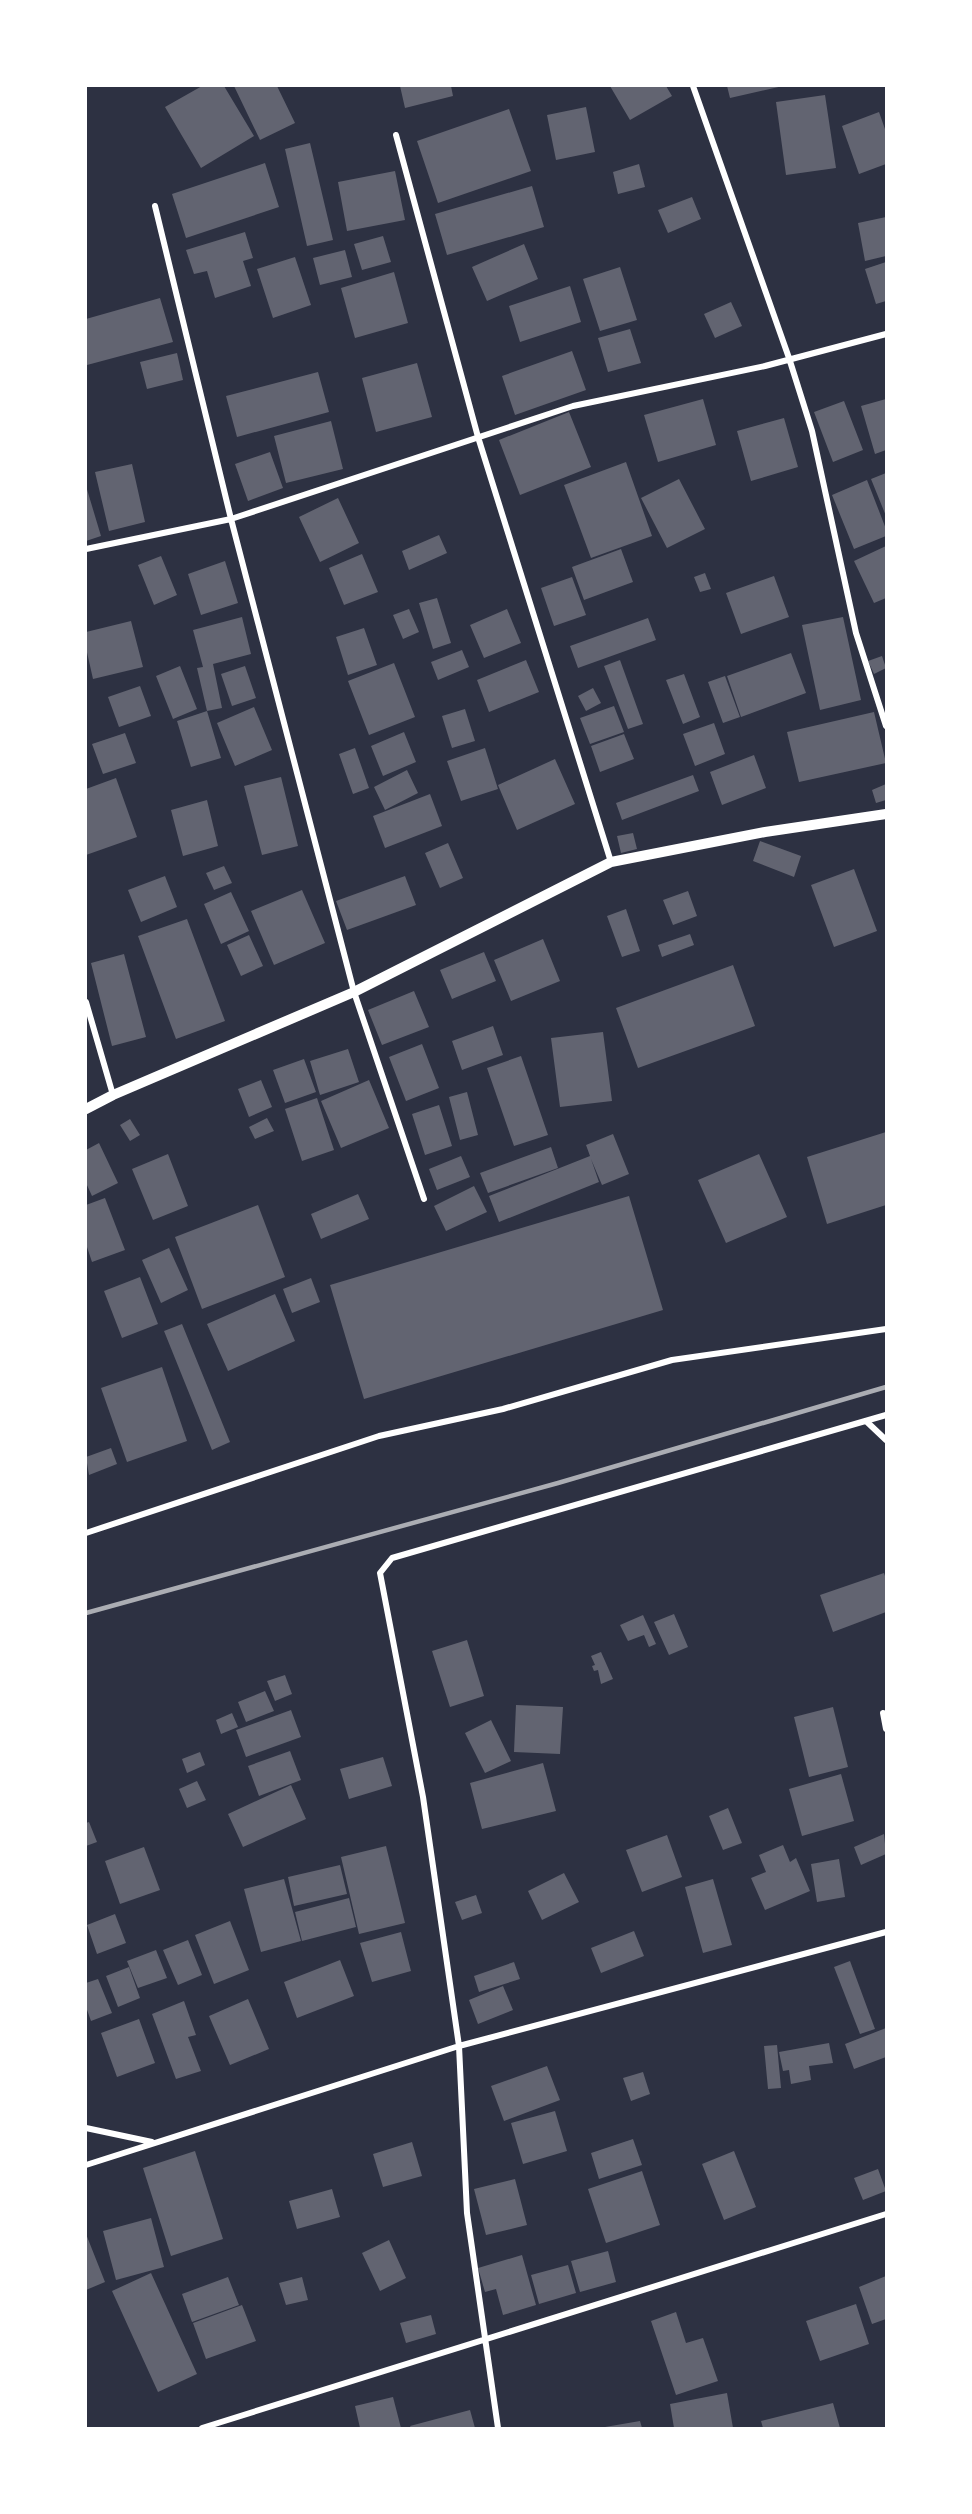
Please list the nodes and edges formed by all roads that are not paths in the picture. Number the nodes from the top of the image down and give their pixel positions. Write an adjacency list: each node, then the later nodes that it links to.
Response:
1 (693, 86): 5 (street)
2 (396, 135): 6 (street)
3 (155, 206): 7 (street)
4 (886, 334): 5 (street)
5 (789, 358): 6 (street); 9 (street)
6 (478, 437): 7 (street); 11 (street)
7 (231, 519): 8 (street); 12 (street)
8 (86, 549)
9 (886, 726)
10 (886, 814): 11 (street)
11 (611, 862): 12 (street)
12 (354, 992): 14 (street); 16 (street)
13 (86, 1002): 14 (street)
14 (113, 1095): 15 (street)
15 (86, 1109)
16 (424, 1200)
17 (886, 1329): 21 (street)
18 (886, 1415): 19 (street)
19 (866, 1421): 20 (street); 25 (street)
20 (886, 1440)
21 (86, 1533)
22 (883, 1713): 23 (street)
23 (886, 1729)
24 (886, 1932): 25 (street)
25 (459, 2046): 27 (street); 30 (street)
26 (86, 2128): 27 (street)
27 (153, 2142): 28 (street)
28 (86, 2165)
29 (886, 2214): 30 (street)
30 (483, 2339): 31 (street); 32 (street)
31 (202, 2428)
32 (498, 2428)

